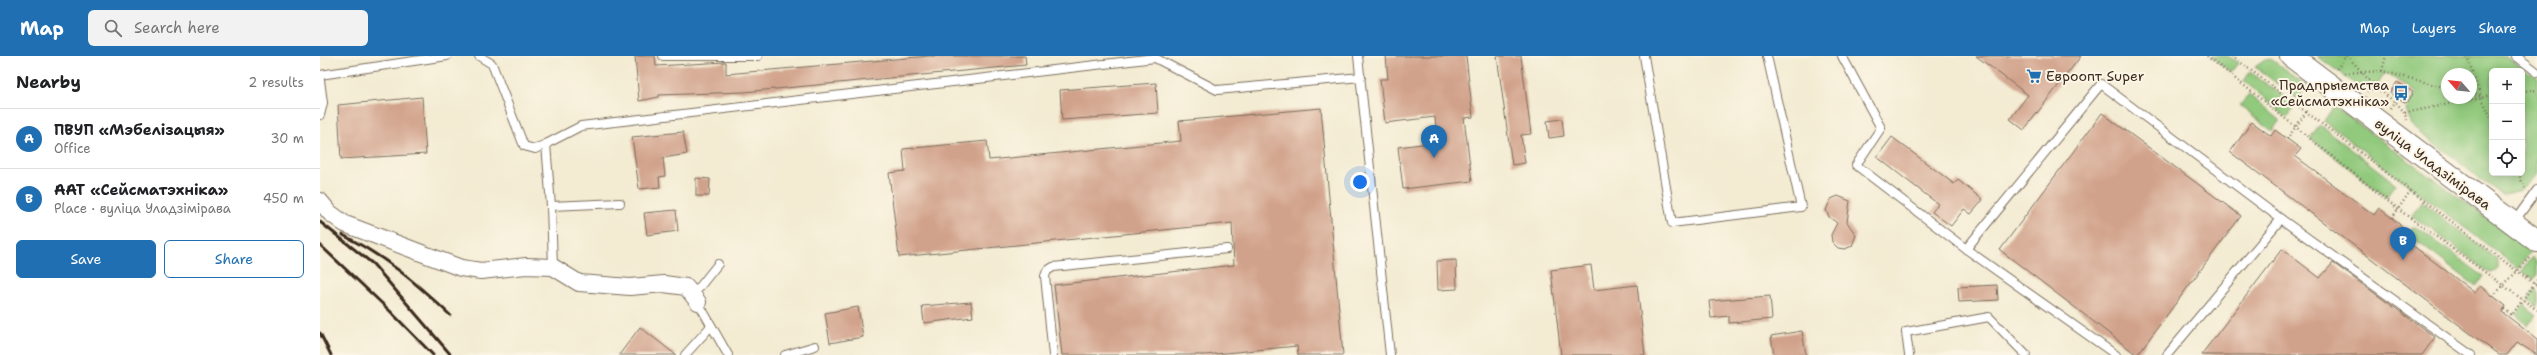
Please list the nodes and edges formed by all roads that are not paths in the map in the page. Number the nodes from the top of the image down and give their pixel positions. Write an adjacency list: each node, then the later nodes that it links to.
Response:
1 (447, 56): 12 (lane)
2 (479, 56): 16 (lane)
3 (663, 56): 4 (lane)
4 (758, 56)
5 (1358, 56): 13 (lane)
6 (1644, 56): 7 (lane)
7 (1767, 56)
8 (1842, 56): 25 (lane)
9 (2291, 56): 22 (main road, вуліца Уладзімірава)
10 (2516, 56): 11 (lane)
11 (2537, 72)
12 (320, 75)
13 (1361, 77): 16 (lane); 35 (lane)
14 (320, 80): 15 (lane)
15 (320, 115)
16 (546, 144): 20 (lane)
17 (2537, 190): 22 (lane)
18 (320, 201): 27 (street)
19 (620, 203): 20 (lane)
20 (551, 206): 27 (lane)
21 (2281, 219): 25 (lane); 39 (lane); 40 (lane)
22 (2512, 224): 23 (main road, вуліца Уладзімірава)
23 (2535, 248)
24 (1227, 249): 34 (lane)
25 (1966, 249): 38 (lane)
26 (718, 264): 28 (lane)
27 (553, 267): 28 (street)
28 (694, 297): 29 (lane)
29 (712, 326): 31 (lane); 32 (lane)
30 (815, 346): 33 (lane)
31 (685, 355)
32 (728, 355)
33 (785, 355)
34 (1053, 355)
35 (1390, 355)
36 (1909, 355): 37 (lane)
37 (2026, 355)
38 (2116, 355)
39 (2167, 355)
40 (2471, 355)

